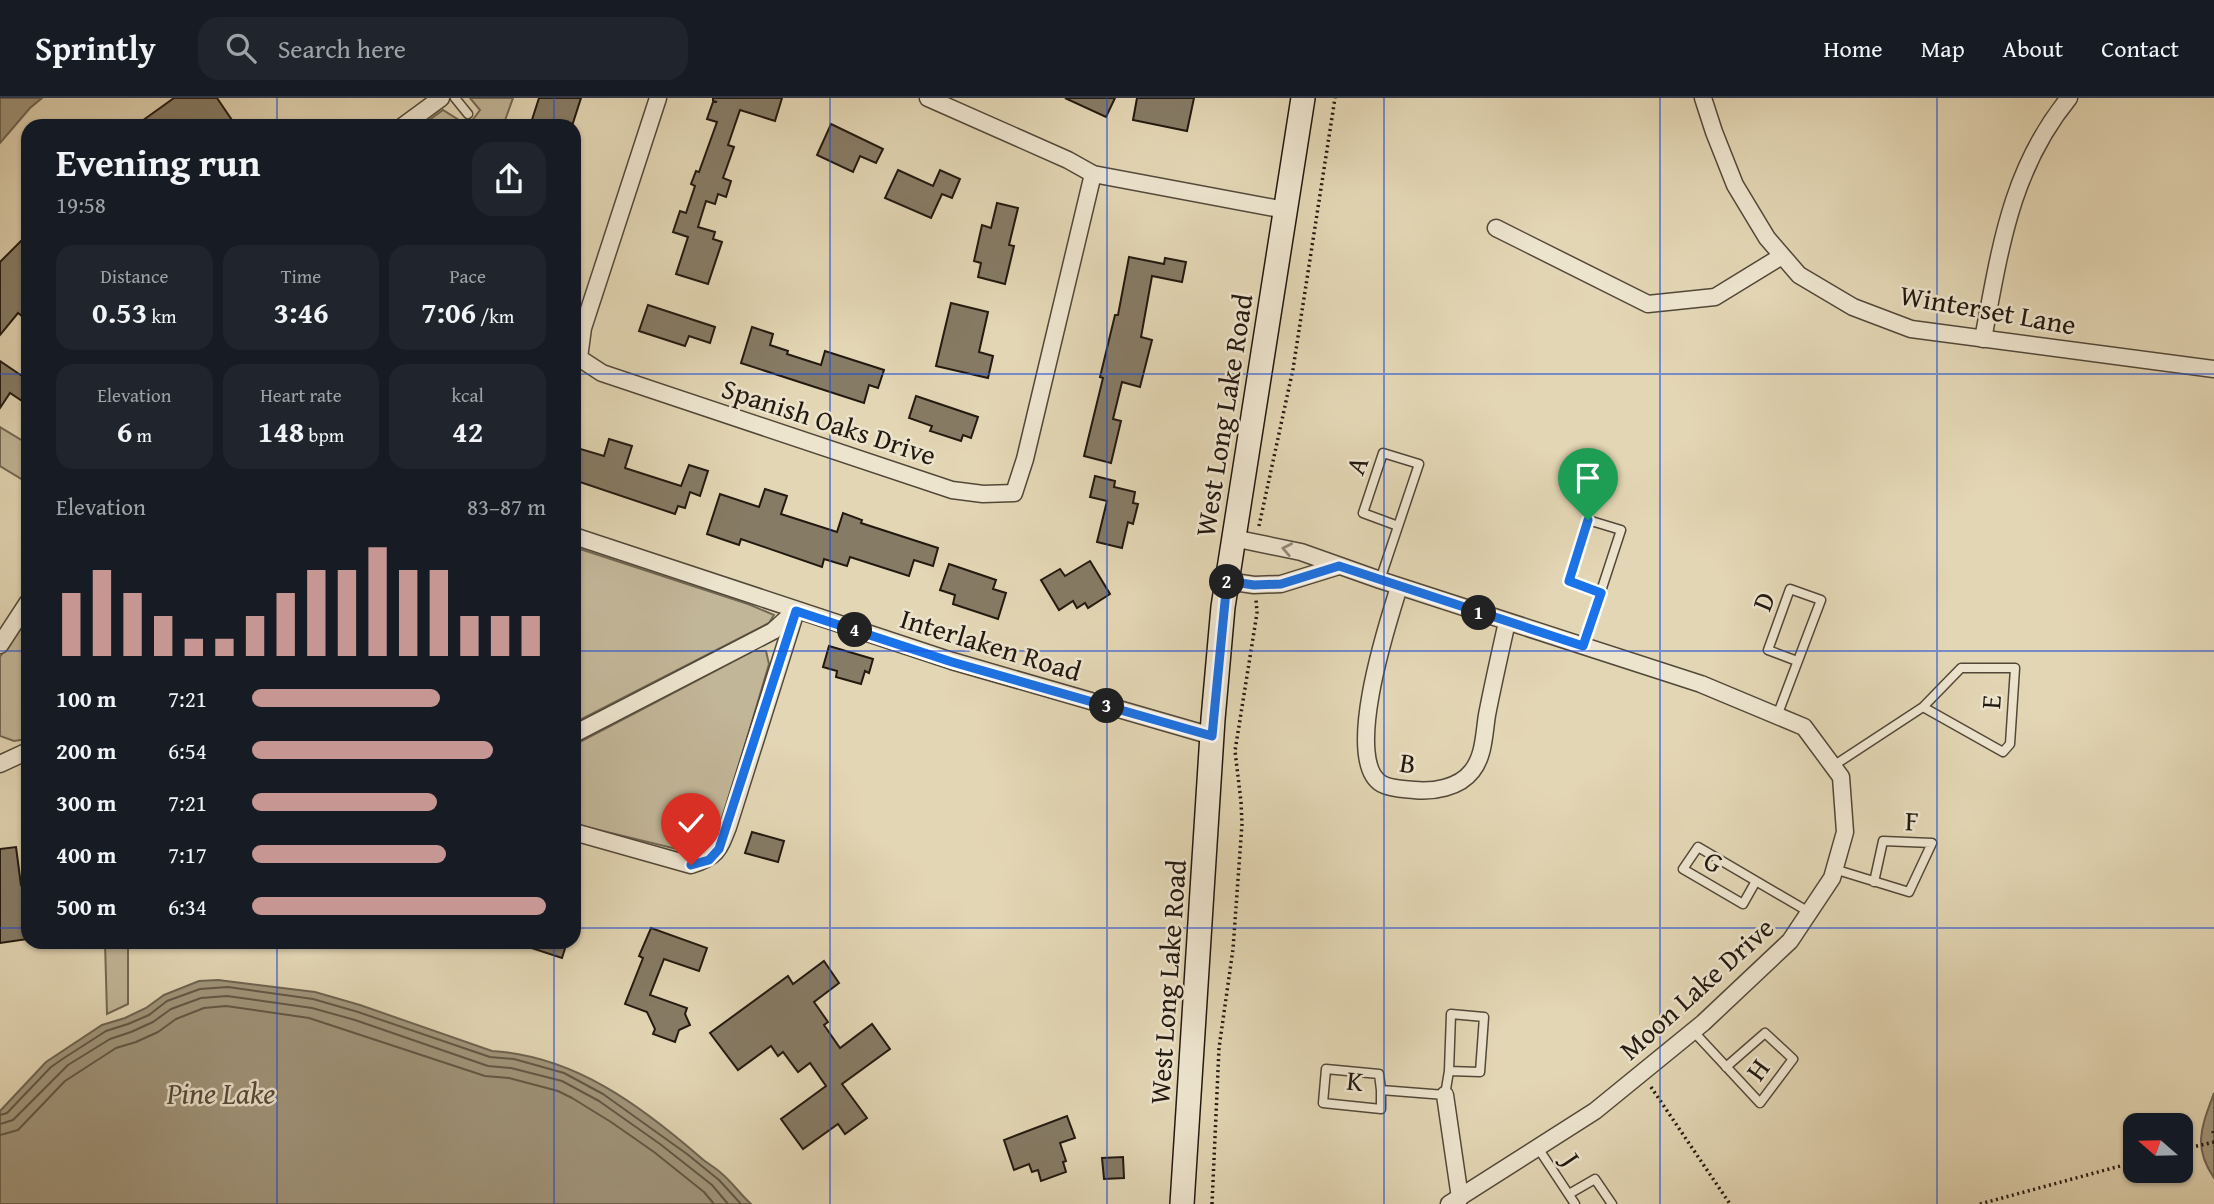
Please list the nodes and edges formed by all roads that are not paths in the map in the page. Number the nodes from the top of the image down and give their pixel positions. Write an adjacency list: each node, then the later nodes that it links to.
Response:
1 (441, 98): 9 (street)
2 (455, 98): 8 (lane)
3 (658, 98): 15 (street, Spanish Oaks Drive)
4 (928, 98): 10 (street)
5 (1303, 98): 11 (main road, West Long Lake Road)
6 (1703, 98): 13 (street, Winterset Lane)
7 (2069, 98): 14 (street)
8 (468, 114)
9 (412, 119)
10 (1093, 174): 11 (street); 16 (street, Spanish Oaks Drive)
11 (1285, 210): 20 (main road, West Long Lake Road)
12 (1496, 228): 13 (street)
13 (1782, 256): 14 (street, Winterset Lane)
14 (1983, 339): 17 (street, Winterset Lane)
15 (581, 343)
16 (581, 359)
17 (2214, 369)
18 (1398, 526): 18 (lane, A); 22 (lane, A)
19 (581, 538): 26 (street, Interlaken Road)
20 (1233, 538): 21 (street, Moon Lake Drive, one-way to 20); 23 (main road, West Long Lake Road)
21 (1339, 566): 22 (street, Moon Lake Drive); 23 (street)
22 (1380, 580): 24 (street, Moon Lake Drive)
23 (1227, 581): 35 (main road, West Long Lake Road)
24 (1399, 587): 28 (street, Moon Lake Drive); 28 (street, B)
25 (1601, 593): 25 (lane); 30 (lane)
26 (796, 611): 34 (street); 35 (street, Interlaken Road); 39 (street)
27 (21, 612): 29 (street)
28 (1507, 622): 30 (street, Moon Lake Drive)
29 (0, 645)
30 (1583, 646): 33 (street, Moon Lake Drive)
31 (1797, 661): 31 (lane, D); 33 (lane, D)
32 (1923, 707): 32 (lane, E); 38 (lane, E)
33 (1777, 716): 38 (street, Moon Lake Drive)
34 (581, 730)
35 (1212, 736): 52 (main road, West Long Lake Road)
36 (21, 753): 37 (street)
37 (2, 760)
38 (1833, 766): 40 (street, Moon Lake Drive)
39 (581, 834)
40 (1834, 869): 42 (lane, F); 43 (street, Moon Lake Drive)
41 (1756, 881): 41 (lane, G); 43 (lane, G)
42 (1874, 882): 42 (lane, F)
43 (1809, 912): 44 (street, Moon Lake Drive)
44 (1693, 1031): 45 (lane, H); 49 (street, Moon Lake Drive)
45 (1726, 1067): 45 (lane, H)
46 (1449, 1071): 46 (lane); 48 (lane)
47 (1381, 1090): 47 (lane, K); 48 (lane, K)
48 (1445, 1095): 51 (street)
49 (1538, 1148): 50 (lane, J); 51 (street, Moon Lake Drive)
50 (1569, 1195): 53 (lane, J); 54 (lane, J)
51 (1455, 1201)
52 (1182, 1204)
53 (1575, 1204)
54 (1612, 1204)

